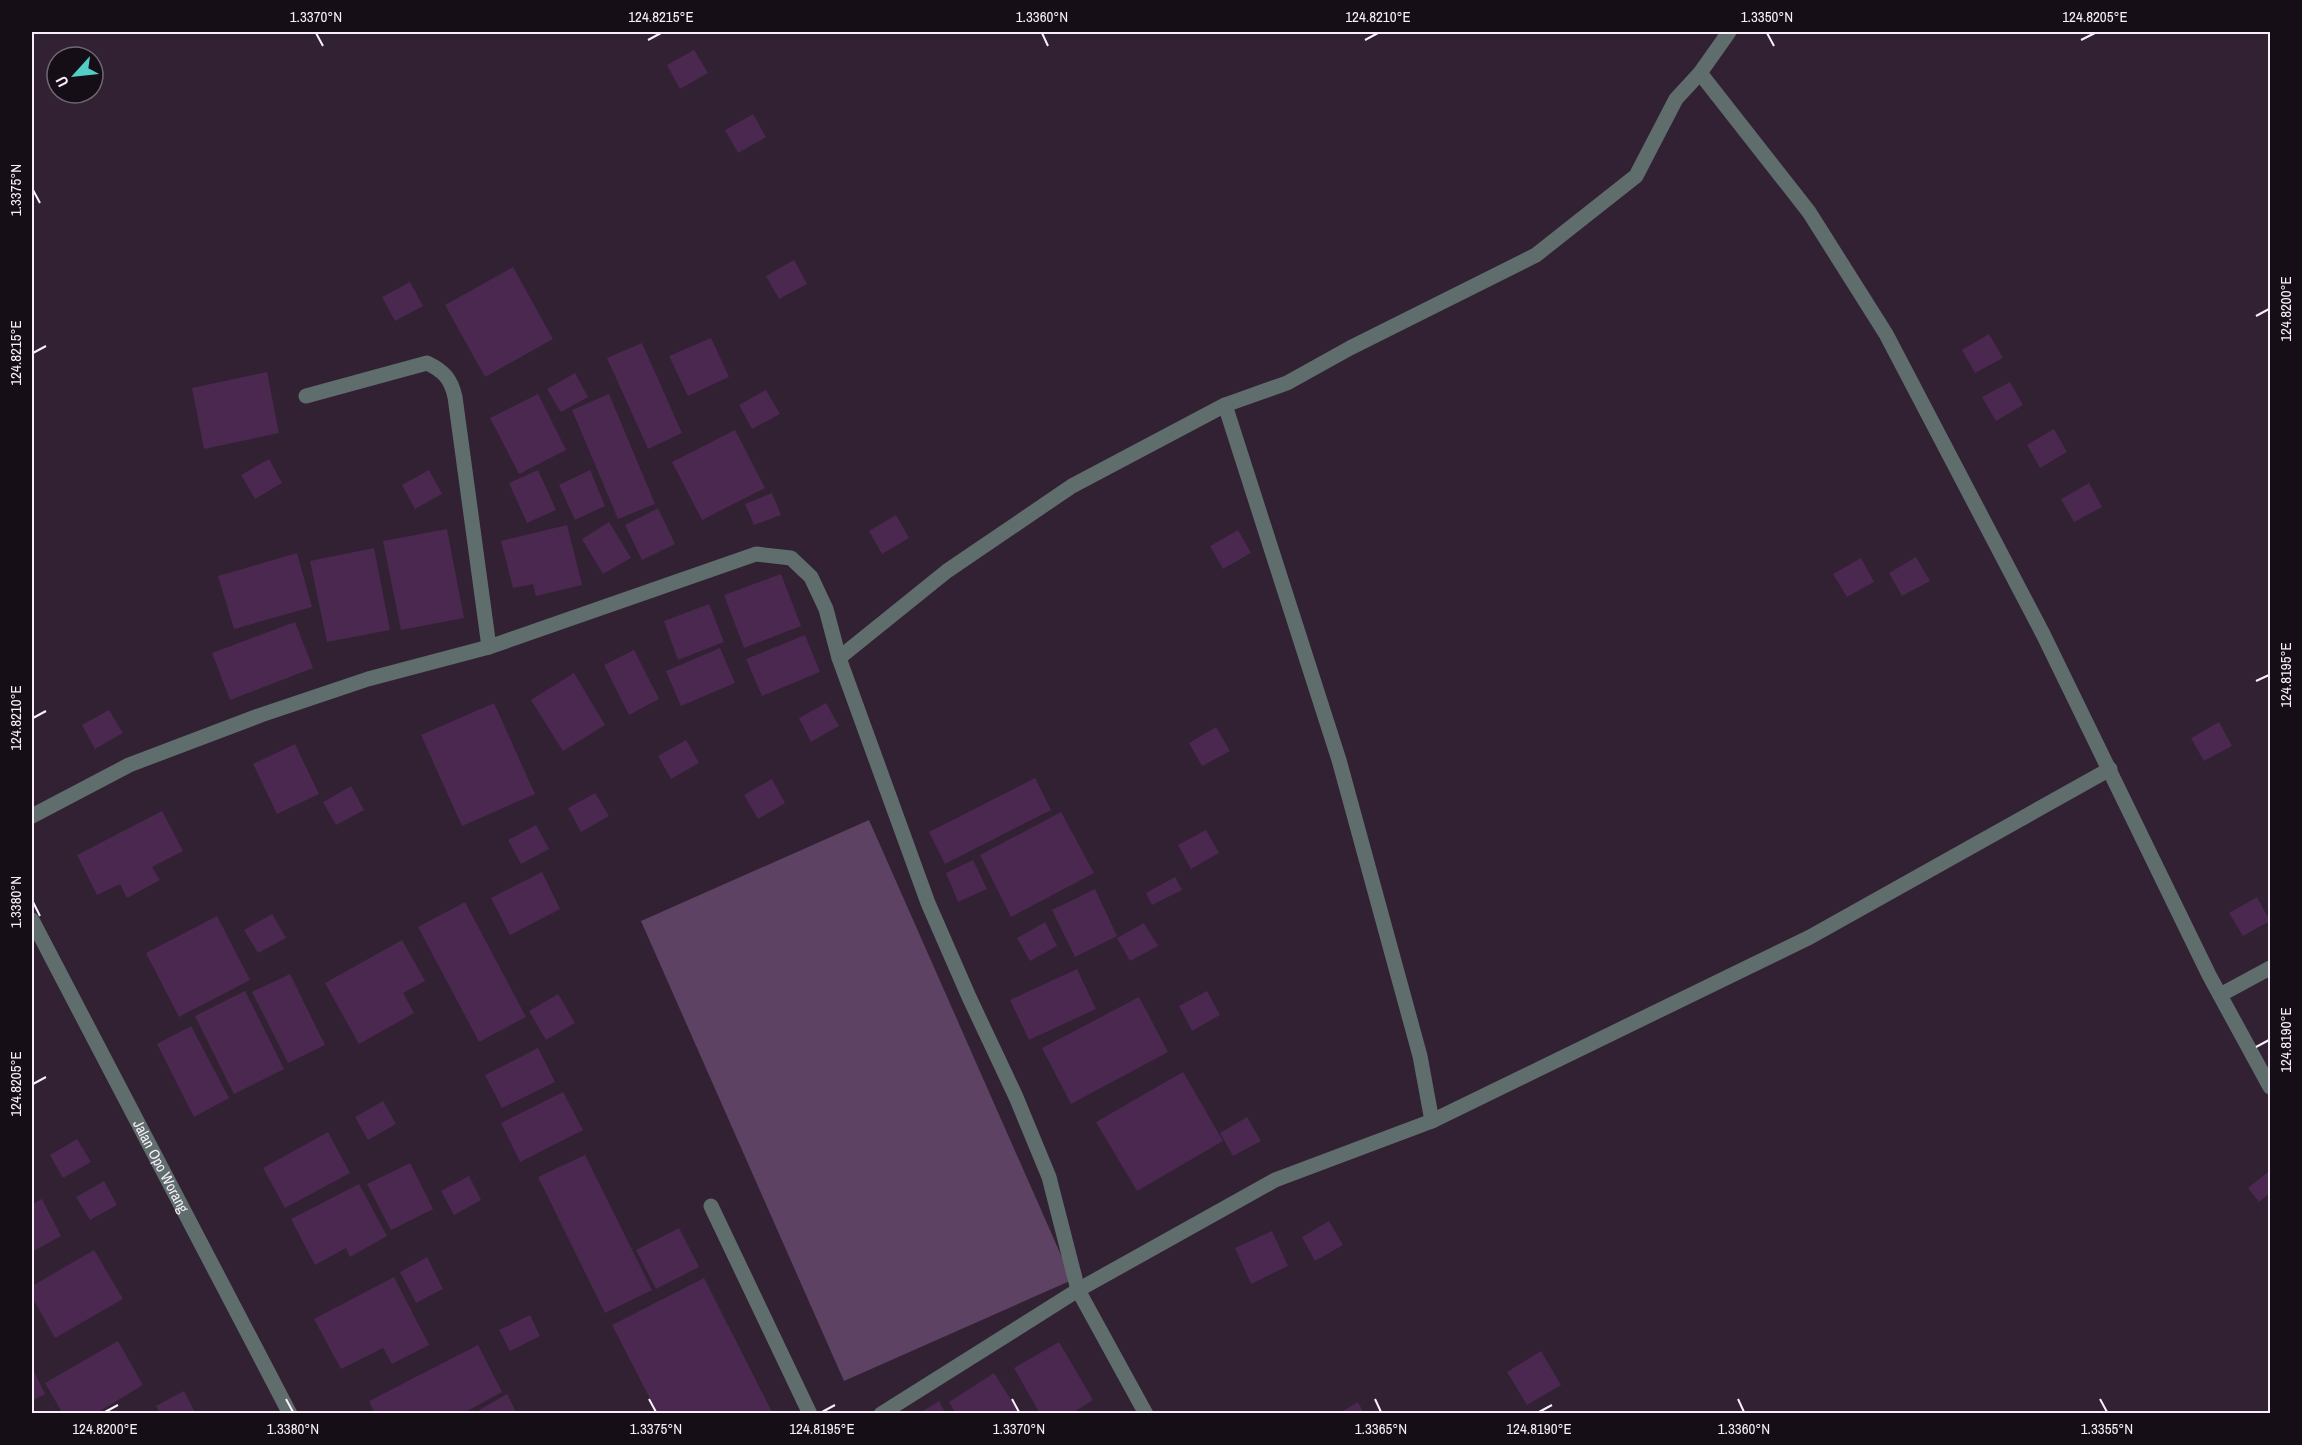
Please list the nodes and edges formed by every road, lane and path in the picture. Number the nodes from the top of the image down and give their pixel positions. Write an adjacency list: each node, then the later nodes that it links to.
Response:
1 (1729, 32): 2 (street)
2 (1700, 73): 4 (street); 7 (street)
3 (306, 396): 5 (street)
4 (1226, 405): 6 (street); 13 (street)
5 (489, 647): 6 (street); 8 (street)
6 (839, 658): 15 (street)
7 (2110, 769): 11 (street); 13 (street)
8 (32, 816)
9 (32, 920): 16 (street, Jalan Opo Worang)
10 (2271, 968): 11 (street)
11 (2220, 995): 12 (street)
12 (2271, 1087)
13 (1432, 1121): 15 (street)
14 (711, 1206): 17 (street)
15 (1078, 1290): 18 (street); 19 (street)
16 (290, 1413)
17 (810, 1413)
18 (881, 1413)
19 (1146, 1413)

